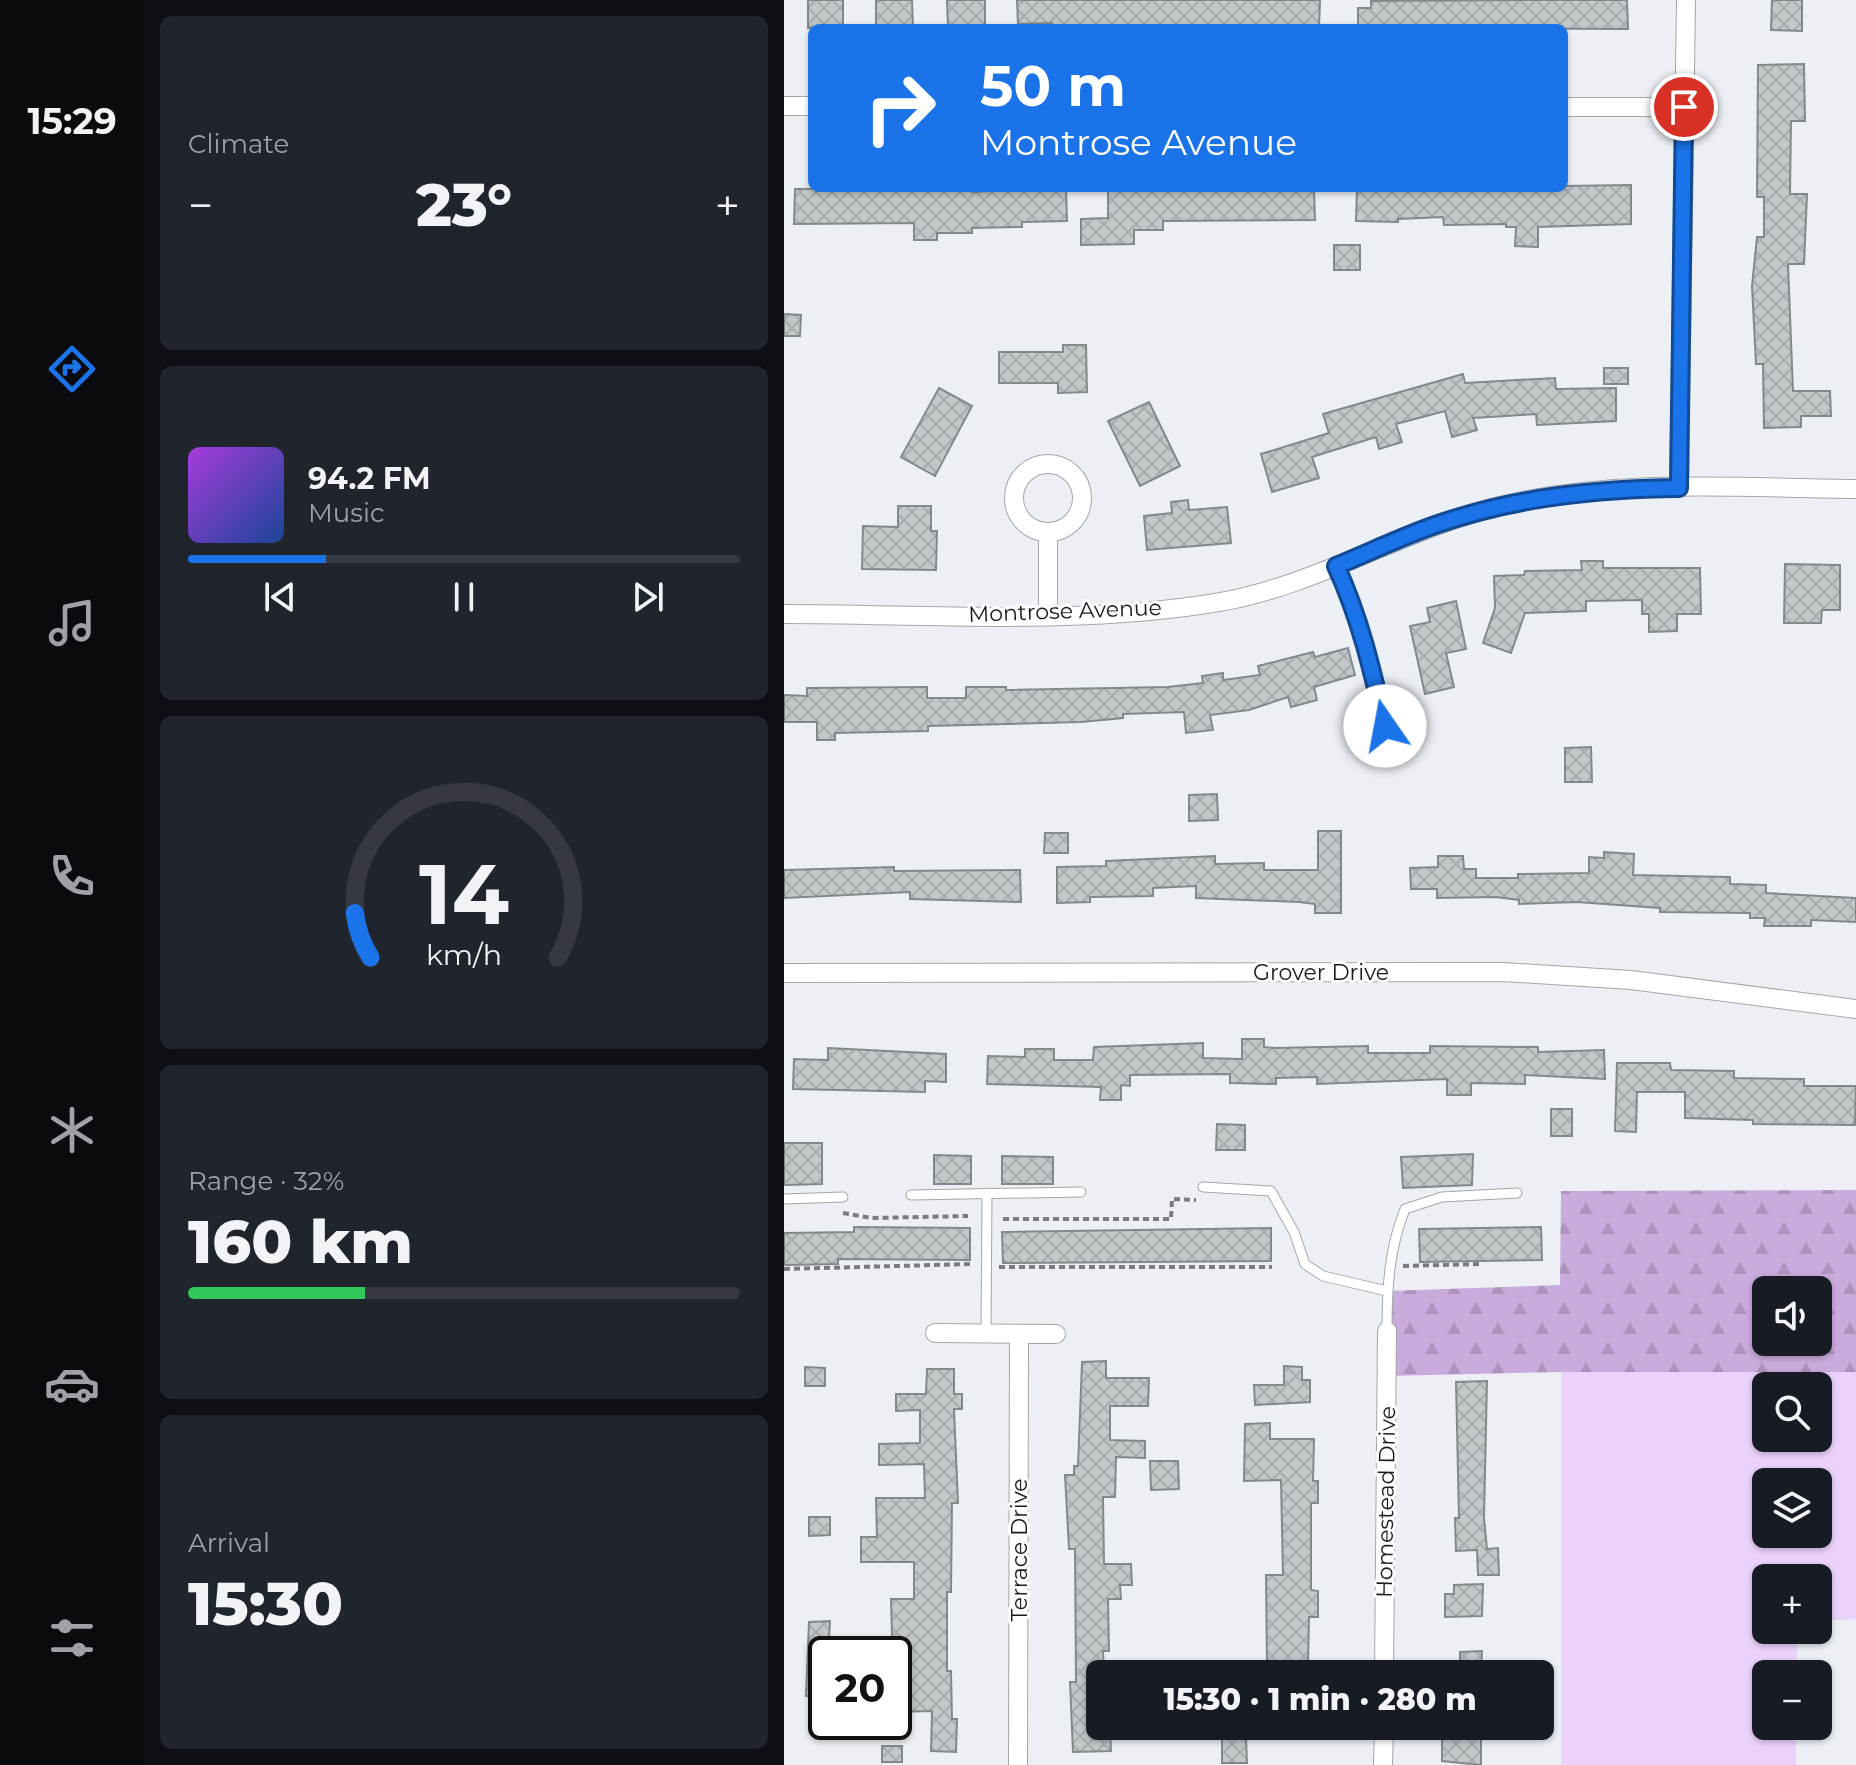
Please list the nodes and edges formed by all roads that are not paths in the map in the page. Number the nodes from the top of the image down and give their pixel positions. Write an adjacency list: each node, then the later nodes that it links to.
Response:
1 (1686, 0): 5 (street)
2 (784, 106): 3 (street)
3 (808, 106)
4 (1568, 107): 5 (street)
5 (1684, 107): 6 (street)
6 (1679, 488): 7 (street, Montrose Avenue); 9 (street, Montrose Avenue)
7 (1856, 489)
8 (1048, 534): 11 (street)
9 (1336, 566): 11 (street, Montrose Avenue); 12 (lane)
10 (784, 614): 11 (street, Montrose Avenue)
11 (1048, 614)
12 (1385, 726)
13 (784, 973): 14 (street, Grover Drive)
14 (1856, 1009)
15 (1206, 1187): 22 (lane)
16 (1081, 1192): 17 (lane)
17 (987, 1193): 19 (lane); 25 (lane)
18 (1517, 1193): 22 (lane)
19 (911, 1195)
20 (843, 1197): 21 (lane)
21 (784, 1199)
22 (1387, 1291): 23 (lane)
23 (1387, 1331): 28 (street, Homestead Drive)
24 (935, 1333): 25 (street)
25 (986, 1334): 26 (street)
26 (1019, 1334): 27 (street); 30 (street, Terrace Drive)
27 (1056, 1334)
28 (1384, 1660)
29 (1384, 1740): 31 (street)
30 (1018, 1765)
31 (1383, 1765)

